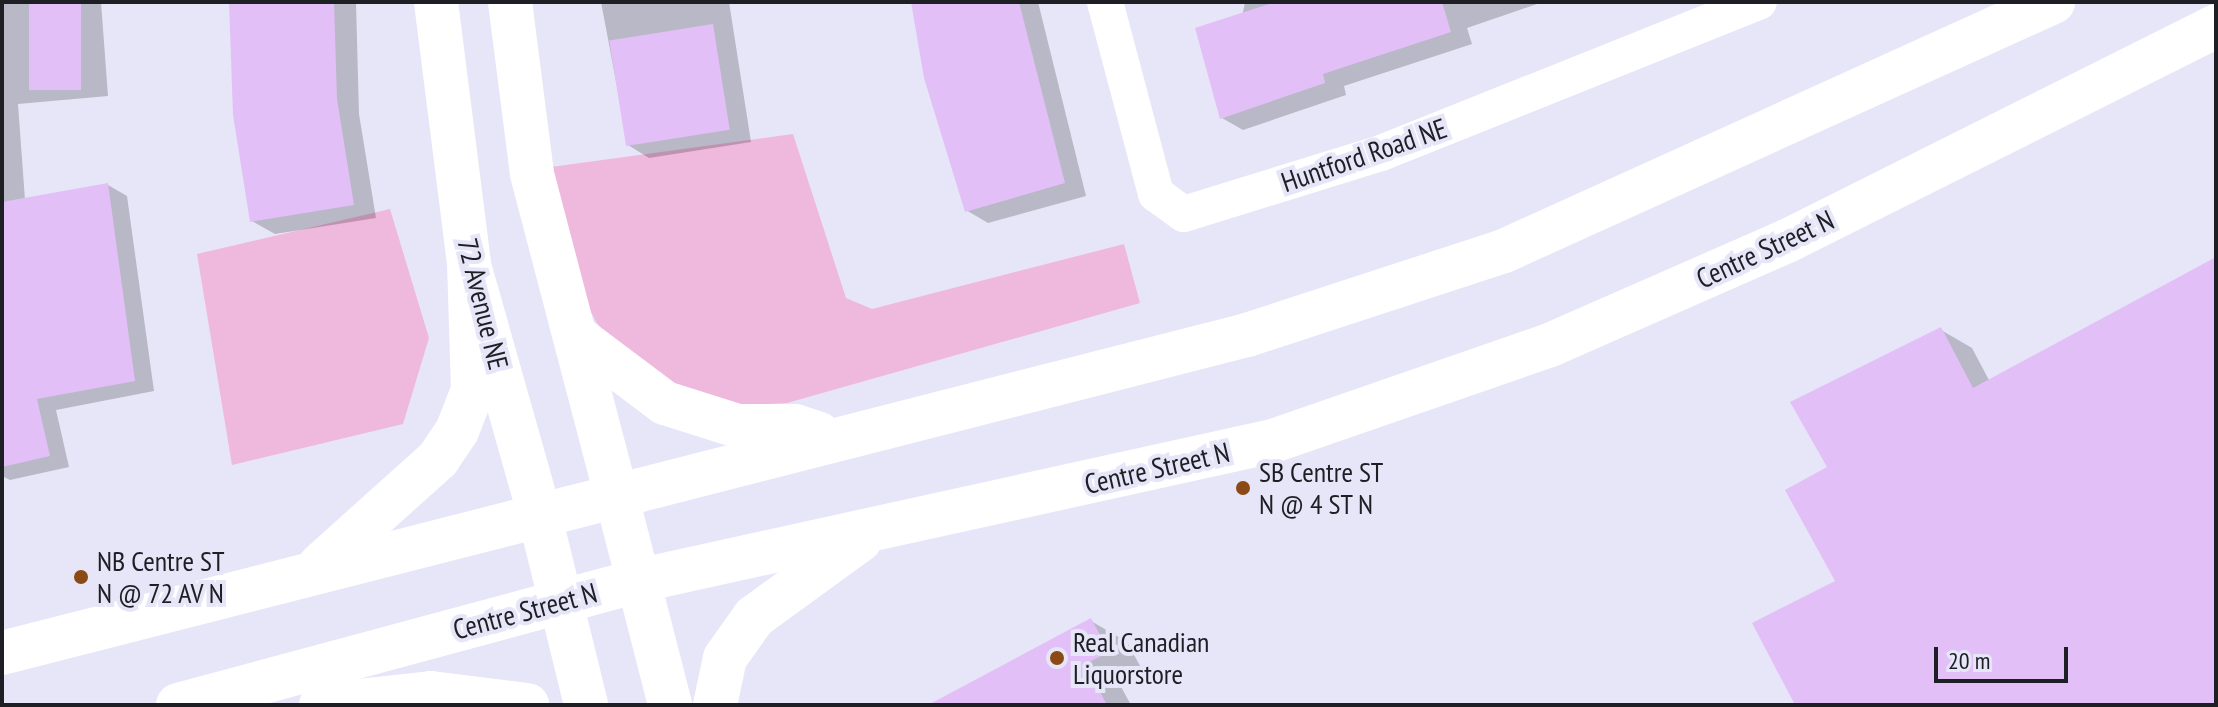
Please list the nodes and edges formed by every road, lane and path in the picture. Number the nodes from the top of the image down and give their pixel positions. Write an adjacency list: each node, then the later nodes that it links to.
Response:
1 (436, 2): 7 (main road, 72 Avenue NE)
2 (510, 2): 8 (main road)
3 (1105, 2): 4 (street, Huntford Road NE)
4 (1759, 2)
5 (2053, 2): 9 (main road)
6 (2216, 26): 12 (main road, Centre Street N)
7 (469, 265): 11 (main road, 72 Avenue NE); 13 (main road)
8 (577, 337): 9 (main road); 10 (main road)
9 (832, 439): 10 (main road)
10 (616, 494): 11 (main road); 14 (main road)
11 (539, 513): 13 (main road); 15 (main road, 72 Avenue NE)
12 (868, 534): 14 (main road, Centre Street N); 22 (main road)
13 (316, 569): 16 (main road)
14 (637, 581): 15 (main road, Centre Street N); 21 (main road)
15 (562, 600): 17 (main road, Centre Street N); 20 (main road, 72 Avenue NE)
16 (2, 653)
17 (178, 705)
18 (321, 705): 19 (main road)
19 (527, 705)
20 (586, 705)
21 (670, 705)
22 (715, 705)

